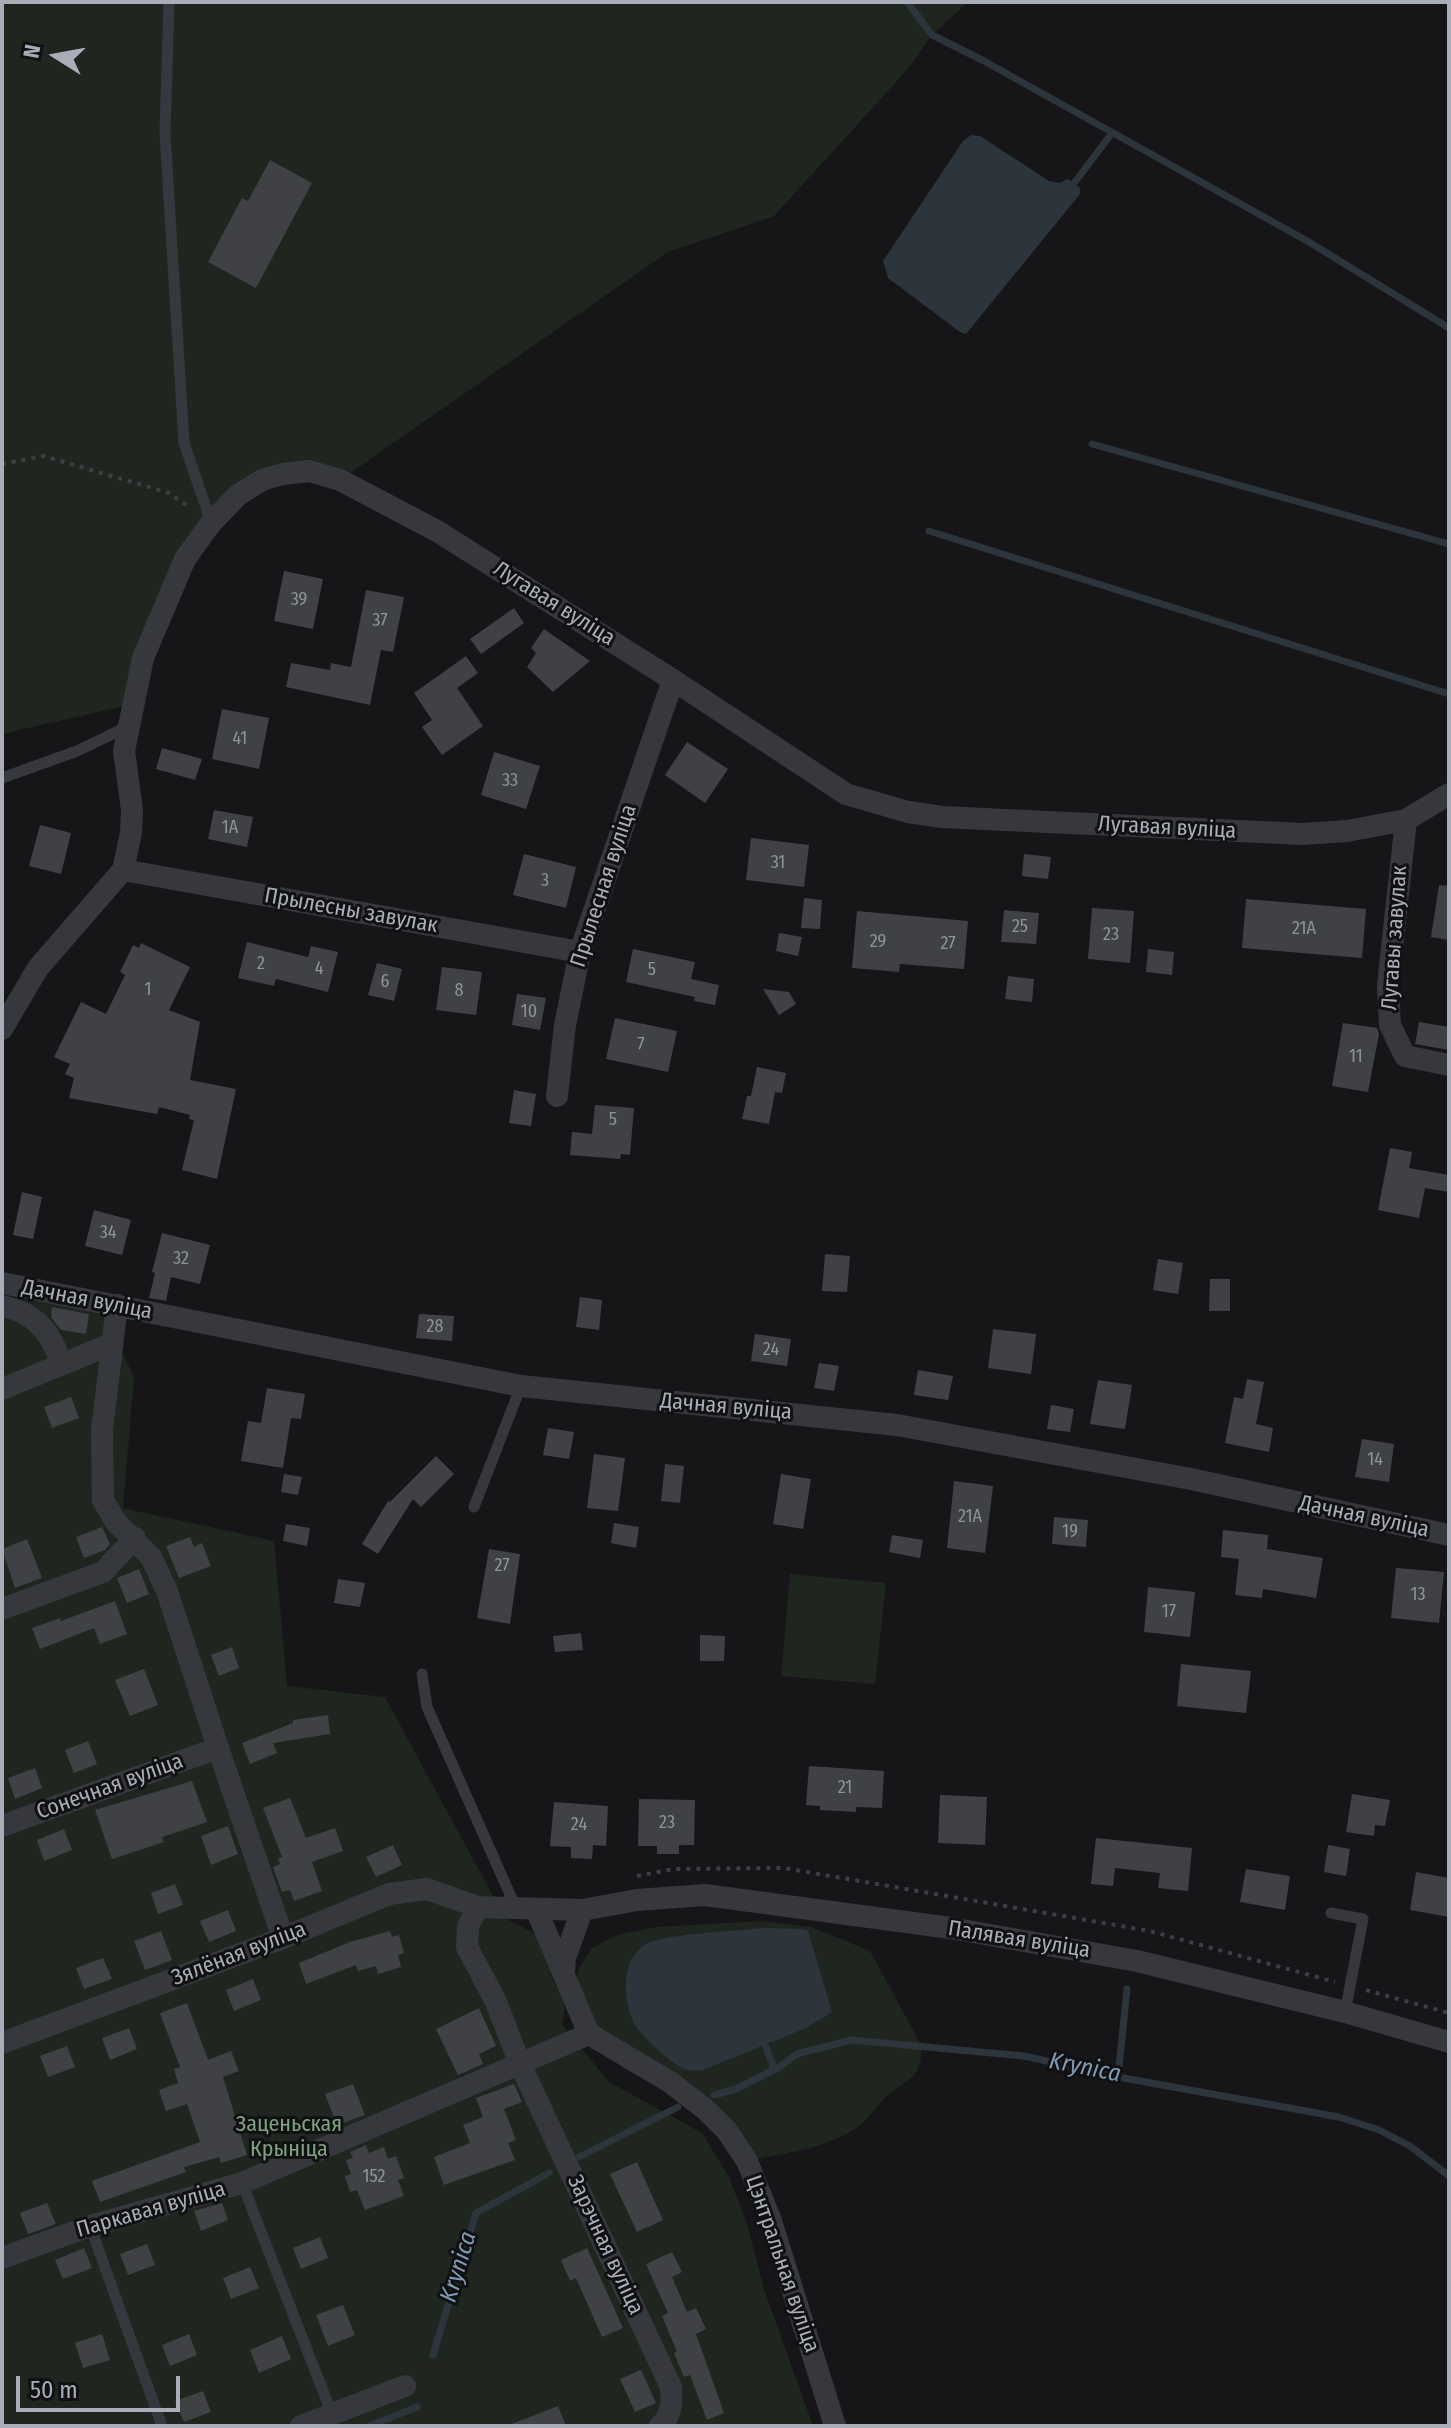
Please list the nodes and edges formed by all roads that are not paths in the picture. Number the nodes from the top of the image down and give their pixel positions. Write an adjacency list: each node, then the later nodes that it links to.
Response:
1 (169, 2): 2 (lane)
2 (211, 523): 3 (street, Лугавая вуліца); 4 (street, Лугавая вуліца)
3 (673, 680): 7 (street, Лугавая вуліца); 9 (street, Прылесная вуліца)
4 (129, 726): 5 (lane); 8 (street, Лугавая вуліца)
5 (2, 778)
6 (1449, 794): 7 (street, Лугавая вуліца)
7 (1406, 820): 11 (street, Лугавы завулак)
8 (123, 870): 9 (street, Прылесны завулак); 10 (street, Лугавая вуліца)
9 (580, 952): 12 (street, Прылесная вуліца)
10 (2, 1029)
11 (1449, 1065)
12 (557, 1096)
13 (2, 1283): 14 (street, Дачная вуліца)
14 (117, 1305): 16 (street); 18 (street, Дачная вуліца)
15 (2, 1306): 17 (street)
16 (111, 1344): 17 (street); 22 (street)
17 (61, 1365): 19 (street)
18 (521, 1386): 20 (lane); 21 (street, Дачная вуліца)
19 (2, 1389)
20 (474, 1507)
21 (1449, 1535)
22 (135, 1538): 23 (street); 25 (street)
23 (2, 1609)
24 (422, 1674): 28 (lane)
25 (218, 1748): 26 (street, Сонечная вуліца); 31 (street)
26 (2, 1826)
27 (478, 1907): 28 (street, Зялёная вуліца); 31 (street, Зялёная вуліца); 37 (street)
28 (526, 1908): 29 (street, Палявая вуліца); 32 (street)
29 (582, 1910): 32 (street); 33 (street, Палявая вуліца)
30 (1331, 1913): 33 (lane)
31 (283, 1938): 36 (street, Зялёная вуліца)
32 (564, 1976): 34 (street)
33 (1345, 2012): 35 (street, Палявая вуліца)
34 (589, 2034): 37 (street); 46 (street, Цэнтральная вуліца)
35 (1449, 2042)
36 (2, 2043)
37 (520, 2064): 38 (street, Паркавая вуліца); 45 (street, Зарэчная вуліца)
38 (242, 2183): 39 (street, Паркавая вуліца); 42 (lane)
39 (90, 2226): 40 (street, Паркавая вуліца); 43 (lane)
40 (2, 2258)
41 (405, 2386): 42 (street)
42 (332, 2414): 44 (street)
43 (162, 2426)
44 (301, 2426)
45 (660, 2426)
46 (835, 2426)

